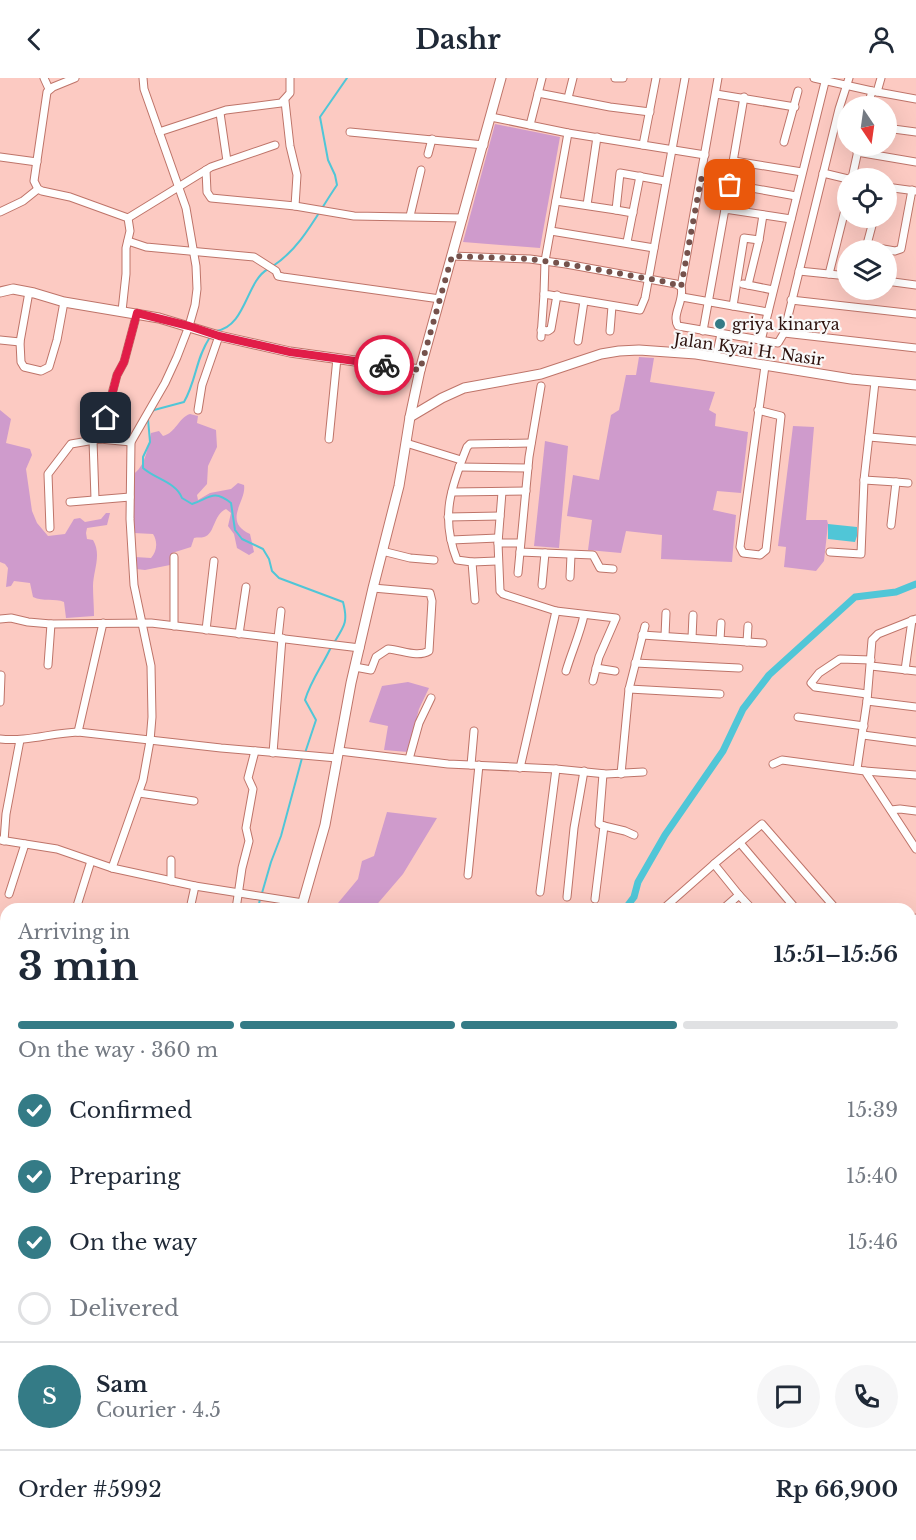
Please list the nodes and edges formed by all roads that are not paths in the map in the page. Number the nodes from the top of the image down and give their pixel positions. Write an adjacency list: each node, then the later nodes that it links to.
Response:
1 (44, 78): 18 (street)
2 (75, 78): 18 (street)
3 (143, 78): 34 (street)
4 (290, 78): 27 (street)
5 (501, 78): 31 (main road)
6 (542, 78): 21 (street)
7 (573, 78): 25 (street)
8 (615, 78): 9 (street)
9 (623, 78)
10 (656, 78): 29 (street)
11 (685, 78): 44 (street)
12 (718, 78): 22 (street)
13 (814, 78): 16 (street)
14 (849, 78): 17 (street)
15 (881, 78): 20 (street)
16 (826, 79): 17 (street); 55 (street)
17 (846, 86): 20 (street); 56 (street)
18 (49, 89): 51 (street)
19 (798, 91): 28 (street)
20 (874, 92): 23 (street); 26 (street)
21 (538, 93): 25 (street); 32 (street)
22 (716, 94): 24 (street); 46 (street)
23 (872, 96)
24 (744, 97): 28 (street); 49 (street)
25 (568, 98): 29 (street)
26 (916, 99)
27 (285, 101): 30 (street); 69 (street)
28 (795, 107): 40 (street)
29 (650, 112): 43 (street)
30 (220, 113): 34 (street); 50 (street)
31 (491, 117): 32 (street); 42 (main road)
32 (530, 125): 37 (street)
33 (897, 129): 36 (street)
34 (159, 132): 62 (street)
35 (350, 132): 39 (street)
36 (916, 132)
37 (568, 133): 38 (street); 67 (street)
38 (597, 137): 43 (street); 68 (street)
39 (432, 139): 42 (street); 45 (street)
40 (784, 142)
41 (274, 144): 50 (street)
42 (484, 145): 77 (main road)
43 (643, 145): 44 (street)
44 (670, 150): 46 (street); 60 (street)
45 (428, 154)
46 (705, 155): 59 (street)
47 (889, 156): 52 (street)
48 (0, 157): 51 (street)
49 (734, 160): 55 (street); 61 (street)
50 (227, 161): 53 (street)
51 (38, 162): 63 (street)
52 (916, 162)
53 (206, 170): 62 (street); 69 (street)
54 (421, 170): 75 (street)
55 (802, 172): 66 (street)
56 (823, 173): 58 (street); 89 (street)
57 (640, 176): 60 (street); 71 (street); 73 (street)
58 (837, 176)
59 (701, 179): 61 (street); 97 (street)
60 (665, 181): 84 (street)
61 (730, 185): 66 (street); 70 (street)
62 (179, 186): 76 (street); 86 (street)
63 (39, 189): 72 (street); 76 (street)
64 (897, 189): 65 (street)
65 (914, 191): 85 (street)
66 (796, 196): 78 (street)
67 (556, 201): 68 (street); 80 (street)
68 (587, 205): 71 (street)
69 (294, 206): 75 (street)
70 (725, 209): 74 (street); 108 (street)
71 (616, 210): 73 (street)
72 (0, 212)
73 (633, 213): 83 (street)
74 (764, 215): 78 (street); 81 (street)
75 (410, 216): 77 (street)
76 (128, 218): 82 (street)
77 (463, 218): 87 (main road)
78 (791, 219): 98 (street)
79 (840, 228): 90 (street)
80 (550, 231): 83 (street); 88 (street)
81 (759, 240): 94 (street); 95 (street)
82 (128, 241): 86 (street); 111 (street)
83 (627, 242): 84 (street)
84 (654, 248): 92 (street)
85 (897, 250)
86 (194, 252): 104 (street); 115 (street)
87 (452, 256): 88 (street); 104 (main road)
88 (545, 261): 92 (street); 101 (street)
89 (799, 271): 90 (street); 105 (street)
90 (829, 274): 91 (street)
91 (837, 275)
92 (648, 279): 97 (street); 109 (street)
93 (897, 282): 96 (street)
94 (736, 283): 95 (street); 110 (street)
95 (748, 285): 98 (street)
96 (916, 285)
97 (681, 287): 103 (street)
98 (773, 290): 112 (street)
99 (0, 292): 100 (main road)
100 (29, 292): 107 (main road); 124 (street)
101 (544, 294): 102 (street); 102 (street)
102 (557, 296): 106 (street)
103 (682, 297): 108 (street); 117 (street)
104 (440, 299): 129 (main road)
105 (791, 300): 114 (street); 118 (street)
106 (584, 301): 109 (street); 122 (street)
107 (64, 302): 111 (main road); 124 (street)
108 (709, 302): 110 (street); 117 (street)
109 (612, 306): 116 (street)
110 (733, 306): 112 (street)
111 (122, 311): 113 (main road)
112 (768, 312): 123 (street)
113 (137, 313): 115 (main road); 138 (street)
114 (916, 314)
115 (189, 326): 120 (main road); 140 (street)
116 (610, 331)
117 (703, 331): 119 (street)
118 (784, 333): 123 (street); 125 (street)
119 (722, 334): 123 (street); 126 (street)
120 (219, 336): 127 (main road); 133 (street)
121 (0, 340): 124 (street)
122 (578, 341)
123 (761, 341)
124 (20, 342)
125 (916, 348)
126 (717, 352): 128 (main road, Jalan Kyai H. Nasir); 135 (main road, Jalan Kyai H. Nasir)
127 (338, 358): 129 (main road); 137 (street)
128 (765, 366): 130 (main road, Jalan Kyai H. Nasir); 134 (street)
129 (420, 370): 135 (main road)
130 (875, 382): 131 (main road, Jalan Kyai H. Nasir); 136 (street)
131 (916, 385)
132 (541, 386): 142 (street)
133 (198, 410)
134 (758, 410): 134 (street)
135 (410, 417): 141 (main road)
136 (869, 437): 139 (street); 145 (street)
137 (328, 439)
138 (96, 440): 140 (street); 152 (street); 157 (street)
139 (916, 441)
140 (131, 442): 151 (street)
141 (406, 443): 143 (street); 161 (main road)
142 (531, 443): 143 (street); 144 (street)
143 (460, 463): 144 (street); 148 (street)
144 (528, 468): 150 (street)
145 (864, 480): 146 (street); 163 (street)
146 (896, 482): 147 (street); 156 (street)
147 (908, 483)
148 (452, 492): 149 (street); 155 (street)
149 (502, 492): 150 (street); 154 (street)
150 (526, 492): 160 (street)
151 (130, 497): 152 (street); 185 (street)
152 (95, 499): 153 (street)
153 (70, 502)
154 (500, 516): 155 (street); 159 (street)
155 (448, 517): 158 (street)
156 (891, 525)
157 (50, 528)
158 (451, 540): 159 (street); 170 (street)
159 (498, 540): 160 (street); 169 (street)
160 (520, 543): 162 (street)
161 (382, 551): 167 (street); 176 (main road)
162 (520, 552): 164 (street); 172 (street)
163 (830, 552)
164 (545, 553): 165 (street); 174 (street)
165 (571, 555): 171 (street); 173 (street)
166 (174, 557): 189 (street)
167 (434, 560)
168 (214, 561): 192 (street)
169 (497, 561): 170 (street); 179 (street)
170 (472, 562): 177 (street)
171 (614, 569)
172 (518, 573)
173 (570, 577)
174 (542, 585)
175 (246, 587): 193 (street)
176 (372, 588): 201 (main road); 205 (street)
177 (475, 600)
178 (281, 610): 196 (street)
179 (556, 611): 181 (street); 235 (street)
180 (666, 613): 195 (street)
181 (584, 615): 206 (street); 208 (street)
182 (693, 615): 197 (street)
183 (0, 619): 188 (street)
184 (914, 620): 203 (street); 209 (street)
185 (142, 622): 186 (street); 189 (street); 227 (street)
186 (103, 623): 188 (street); 223 (street)
187 (721, 623): 198 (street)
188 (51, 624): 204 (street)
189 (174, 626): 192 (street)
190 (645, 626): 194 (street)
191 (748, 626): 199 (street)
192 (206, 630): 193 (street)
193 (240, 634): 196 (street)
194 (642, 635): 195 (street); 202 (street)
195 (664, 636): 197 (street)
196 (280, 638): 201 (street); 230 (street)
197 (692, 638): 198 (street)
198 (720, 640): 199 (street)
199 (747, 642): 200 (street)
200 (763, 643)
201 (360, 648): 205 (main road)
202 (635, 663): 207 (street); 214 (street)
203 (871, 663): 209 (street); 216 (street); 216 (street)
204 (48, 666)
205 (355, 667): 231 (main road)
206 (596, 668): 210 (street); 213 (street)
207 (739, 668)
208 (566, 670)
209 (905, 670): 211 (street)
210 (615, 671)
211 (916, 671)
212 (1, 675): 218 (street)
213 (593, 681)
214 (629, 689): 215 (street); 241 (street)
215 (720, 694)
216 (867, 698): 219 (street); 221 (street)
217 (431, 699): 232 (street)
218 (0, 702)
219 (916, 707)
220 (798, 717): 221 (street)
221 (864, 726): 224 (street)
222 (474, 731): 234 (street)
223 (78, 732): 226 (street); 227 (street)
224 (863, 735): 228 (street); 237 (street)
225 (0, 740): 226 (street)
226 (20, 741): 249 (street)
227 (150, 741): 229 (street); 243 (street)
228 (916, 742)
229 (255, 751): 230 (street); 261 (street)
230 (273, 753): 231 (street)
231 (338, 755): 232 (street); 270 (main road)
232 (409, 759): 234 (street)
233 (773, 764): 237 (street)
234 (475, 765): 235 (street); 257 (street)
235 (520, 768): 236 (street)
236 (556, 769): 238 (street); 260 (street)
237 (861, 770): 242 (street); 245 (street)
238 (584, 771): 240 (street); 264 (street)
239 (643, 772): 241 (street)
240 (603, 774): 241 (street); 247 (street)
241 (621, 774)
242 (916, 775)
243 (139, 793): 244 (street); 256 (street)
244 (194, 801)
245 (891, 810): 246 (street); 252 (street)
246 (916, 811)
247 (604, 826): 248 (street); 265 (street)
248 (634, 835)
249 (2, 841): 251 (street)
250 (740, 843): 255 (street); 274 (street); 275 (street)
251 (25, 844): 254 (street); 262 (street)
252 (916, 849)
253 (171, 860): 258 (street)
254 (91, 861): 256 (street); 266 (street)
255 (714, 864): 263 (street); 271 (street)
256 (112, 868): 258 (street)
257 (468, 874)
258 (171, 881): 259 (street)
259 (195, 886): 261 (street); 267 (street)
260 (540, 892)
261 (239, 893): 268 (street); 269 (street)
262 (9, 894)
263 (739, 895): 272 (street); 273 (street)
264 (567, 897)
265 (595, 899)
266 (78, 903)
267 (191, 903)
268 (237, 903)
269 (287, 903)
270 (303, 903)
271 (670, 903)
272 (730, 903)
273 (746, 903)
274 (791, 903)
275 (831, 903)

